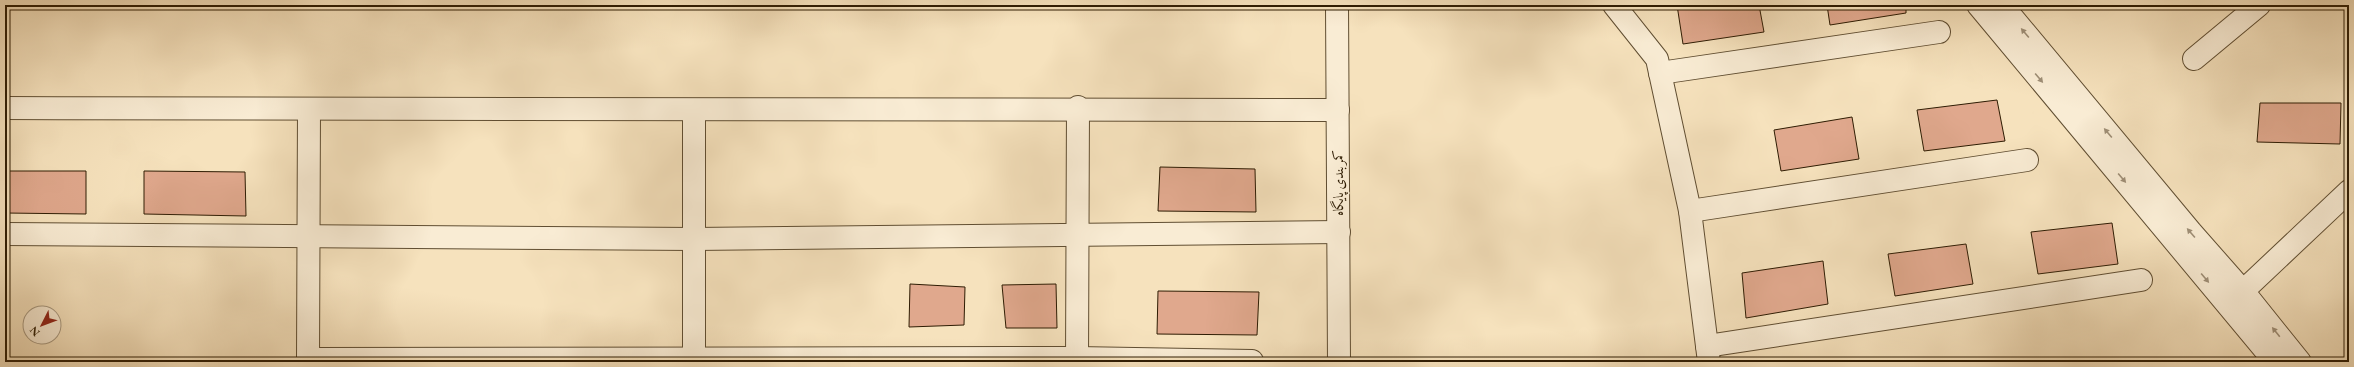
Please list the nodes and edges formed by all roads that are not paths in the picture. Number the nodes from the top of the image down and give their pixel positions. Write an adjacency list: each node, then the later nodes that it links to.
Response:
1 (1337, 5): 13 (street, کمربندی پایگاه)
2 (1614, 5): 8 (street)
3 (1978, 5): 30 (street, one-way to 30)
4 (2002, 5): 23 (street, one-way to 4)
5 (2259, 5): 7 (street)
6 (1939, 32): 8 (street)
7 (2194, 58)
8 (1660, 73): 16 (street)
9 (1078, 107): 12 (street); 13 (street); 19 (street)
10 (5, 108): 11 (street)
11 (309, 110): 12 (street); 20 (street)
12 (694, 110): 21 (street)
13 (1338, 110): 17 (street, کمربندی پایگاه)
14 (2027, 160): 16 (street)
15 (2349, 191): 23 (street)
16 (1690, 211): 24 (street)
17 (1338, 232): 19 (street); 29 (street, کمربندی پایگاه)
18 (5, 234): 20 (street)
19 (1077, 235): 21 (street); 27 (street)
20 (308, 236): 21 (street); 25 (street)
21 (694, 239): 26 (street)
22 (2141, 280): 24 (street)
23 (2243, 291): 31 (street, one-way to 23)
24 (1708, 354)
25 (308, 360): 26 (street)
26 (694, 360): 27 (street)
27 (1077, 360): 28 (street)
28 (1252, 361)
29 (1339, 362)
30 (2275, 362)
31 (2300, 362)

